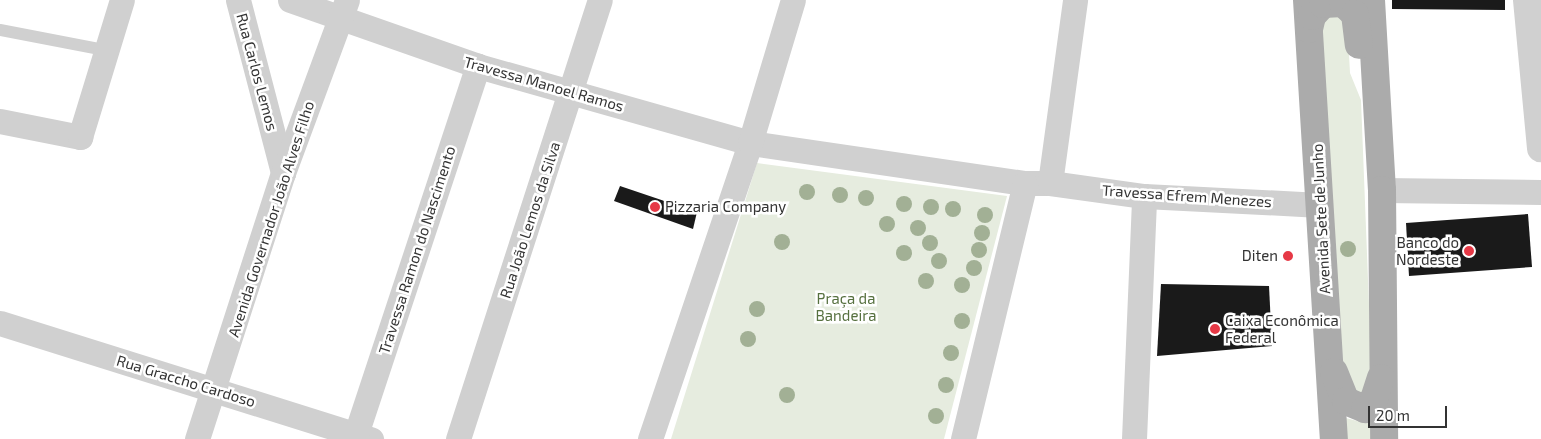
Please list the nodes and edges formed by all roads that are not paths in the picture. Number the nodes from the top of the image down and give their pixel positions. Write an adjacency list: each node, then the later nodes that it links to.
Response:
1 (122, 0): 13 (street)
2 (238, 0): 20 (street, Rua Carlos Lemos)
3 (290, 0): 10 (street, Travessa Manoel Ramos)
4 (600, 0): 16 (street, Rua João Lemos da Silva)
5 (793, 0): 18 (street)
6 (1075, 0): 21 (street)
7 (1307, 0): 11 (main road, Avenida Sete de Junho)
8 (1371, 0): 15 (main road)
9 (1528, 0): 19 (street)
10 (344, 8): 14 (street, Travessa Manoel Ramos); 20 (street, Avenida Governador João Alves Filho)
11 (1309, 29): 15 (main road); 26 (main road, Avenida Sete de Junho)
12 (0, 30): 13 (lane)
13 (105, 50): 17 (street)
14 (478, 66): 16 (street, Travessa Manoel Ramos); 31 (street, Travessa Ramon do Nascimento)
15 (1373, 75): 23 (main road)
16 (572, 92): 18 (street, Travessa Manoel Ramos); 33 (street, Rua João Lemos da Silva)
17 (0, 120)
18 (750, 143): 22 (street); 34 (street)
19 (1541, 148)
20 (283, 173): 30 (street, Avenida Governador João Alves Filho)
21 (1050, 183): 22 (street, Travessa Efrem Menezes); 25 (street, Travessa Efrem Menezes)
22 (1024, 184): 35 (street)
23 (1382, 190): 24 (street); 29 (main road)
24 (1541, 192)
25 (1144, 196): 26 (street, Travessa Efrem Menezes); 36 (street)
26 (1320, 205): 28 (main road, Avenida Sete de Junho)
27 (0, 323): 30 (street, Rua Graccho Cardoso)
28 (1329, 359): 29 (main road); 37 (main road, Avenida Sete de Junho)
29 (1382, 378): 38 (main road)
30 (215, 390): 31 (street, Rua Graccho Cardoso); 32 (street, Avenida Governador João Alves Filho)
31 (363, 437)
32 (197, 439)
33 (458, 439)
34 (650, 439)
35 (963, 439)
36 (1134, 439)
37 (1334, 439)
38 (1384, 439)

